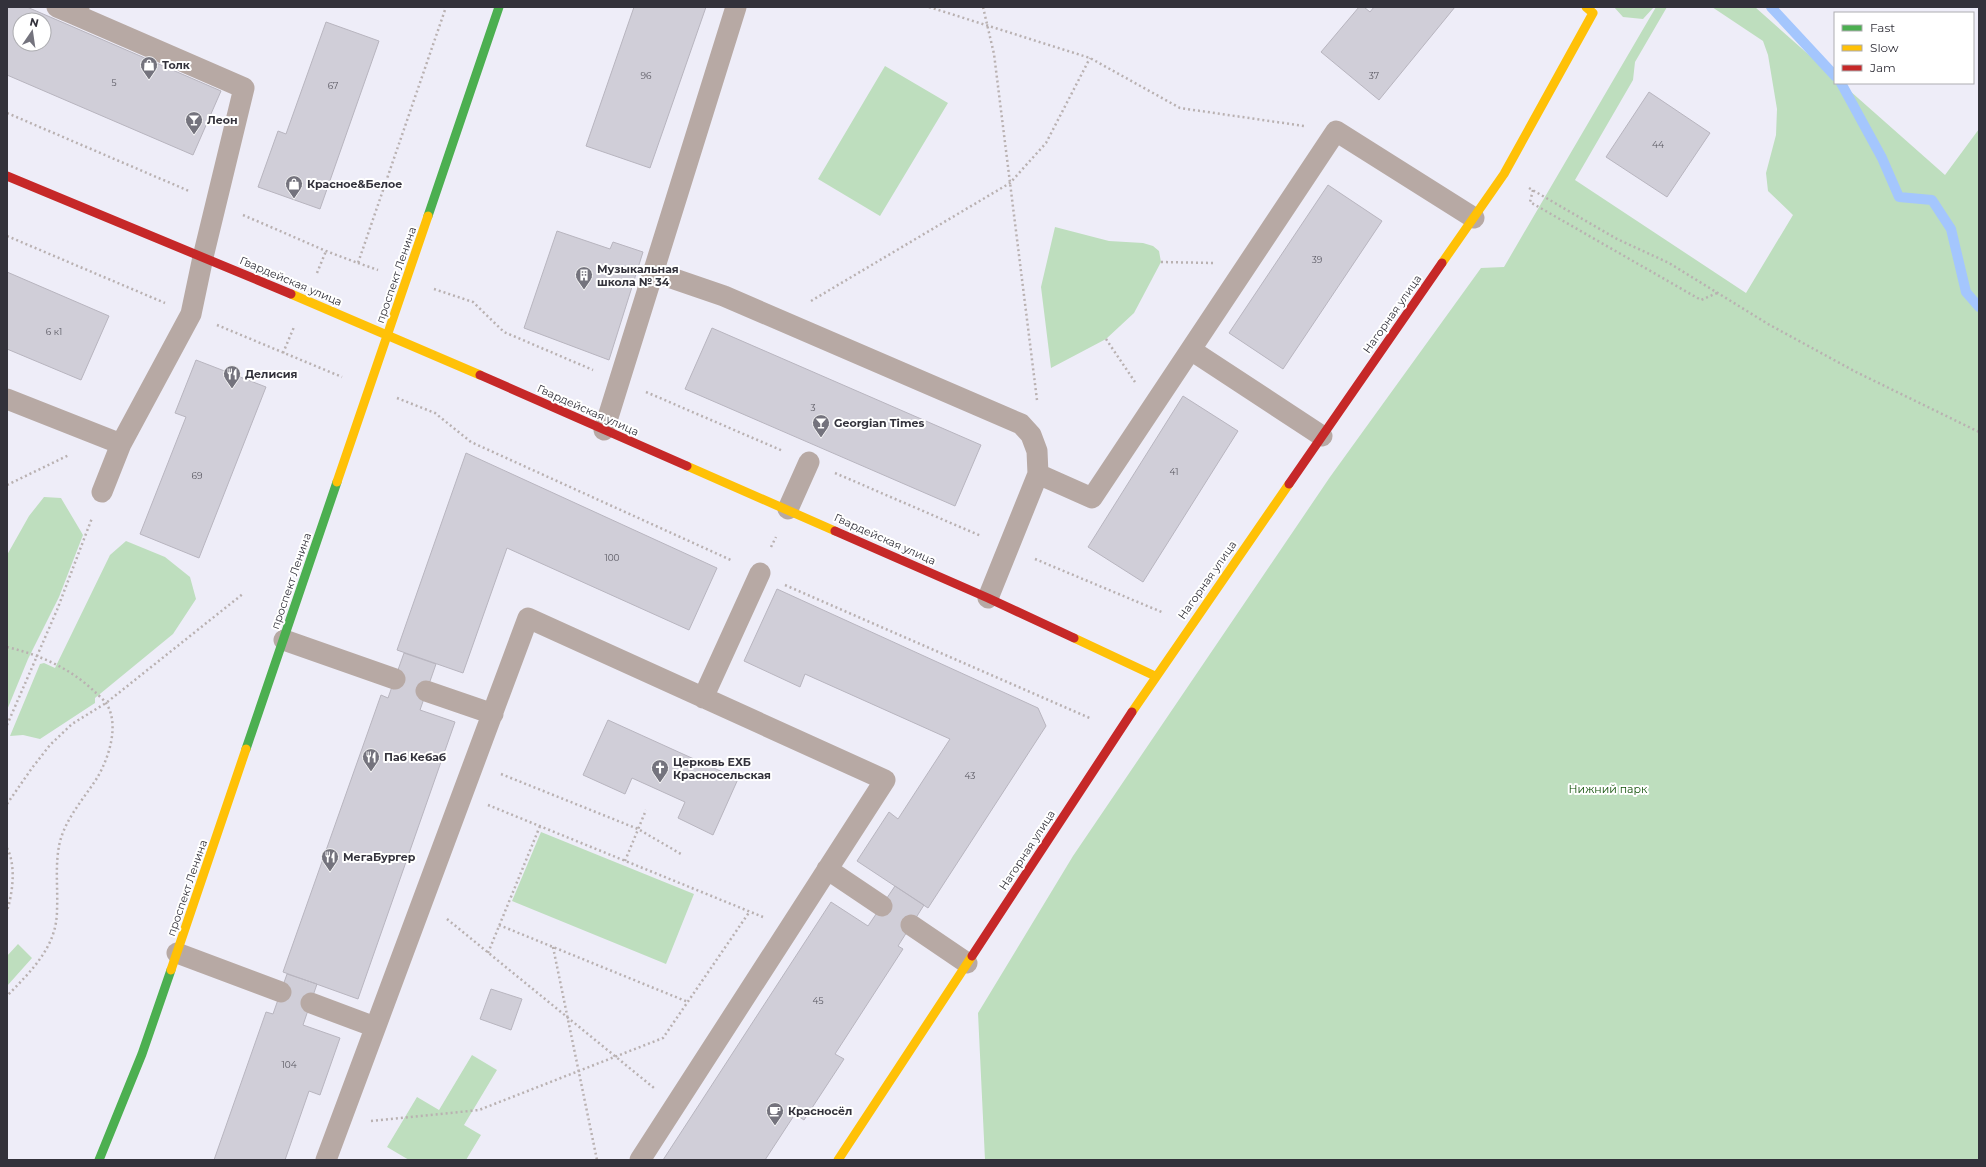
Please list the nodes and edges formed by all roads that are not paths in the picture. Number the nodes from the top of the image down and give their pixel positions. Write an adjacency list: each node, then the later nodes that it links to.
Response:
1 (57, 7): 5 (lane)
2 (499, 7): 10 (street, проспект Ленина)
3 (736, 7): 9 (lane)
4 (1586, 7): 7 (street, Нагорная улица)
5 (77, 11): 8 (lane)
6 (7, 176): 8 (street, Гвардейская улица)
7 (1474, 218): 11 (lane); 14 (street, Нагорная улица)
8 (203, 257): 10 (street, Гвардейская улица); 15 (lane)
9 (654, 272): 13 (lane); 17 (lane)
10 (389, 335): 13 (street, Гвардейская улица); 22 (street, проспект Ленина)
11 (1191, 350): 14 (lane); 17 (lane)
12 (7, 399): 15 (lane)
13 (604, 430): 19 (street, Гвардейская улица)
14 (1322, 436): 23 (street, Нагорная улица)
15 (120, 444): 18 (lane)
16 (809, 462): 19 (lane)
17 (1038, 474): 21 (lane)
18 (102, 492)
19 (788, 510): 21 (street, Гвардейская улица)
20 (760, 574): 26 (lane)
21 (988, 598): 23 (street, Гвардейская улица)
22 (284, 640): 24 (lane); 31 (street, проспект Ленина)
23 (1155, 676): 32 (street, Нагорная улица)
24 (395, 679)
25 (426, 691): 27 (lane)
26 (703, 698): 27 (lane); 28 (lane)
27 (493, 714): 35 (lane)
28 (827, 869): 29 (lane); 38 (lane)
29 (882, 906)
30 (911, 925): 32 (lane)
31 (177, 953): 33 (lane); 36 (street, проспект Ленина)
32 (967, 963): 39 (street, Нагорная улица)
33 (281, 992)
34 (311, 1003): 35 (lane)
35 (375, 1027): 37 (lane)
36 (99, 1160)
37 (326, 1160)
38 (640, 1160)
39 (838, 1160)

